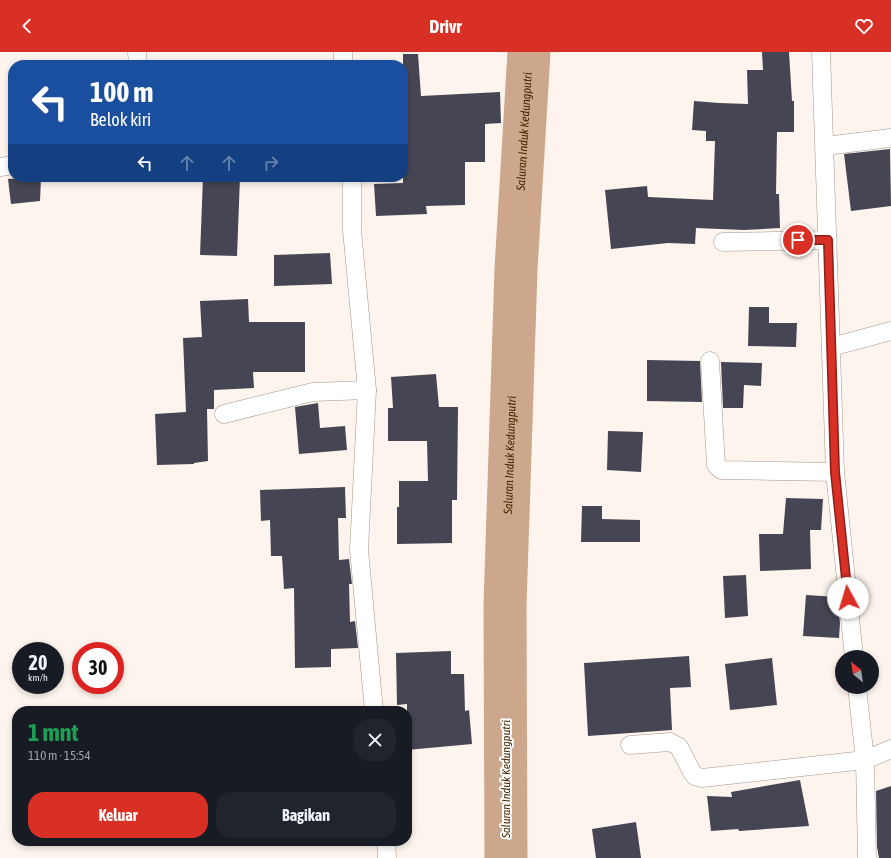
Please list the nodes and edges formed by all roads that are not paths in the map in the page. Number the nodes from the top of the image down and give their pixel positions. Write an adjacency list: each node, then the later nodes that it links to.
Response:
1 (821, 52): 3 (street)
2 (891, 138): 3 (street)
3 (825, 146): 5 (street)
4 (352, 182): 10 (street)
5 (828, 240): 6 (street); 8 (street)
6 (723, 242)
7 (891, 331): 8 (street)
8 (831, 347): 12 (street)
9 (710, 360): 12 (street)
10 (367, 390): 11 (street); 15 (street)
11 (224, 414)
12 (835, 472): 13 (street)
13 (853, 650)
14 (859, 694): 18 (street)
15 (374, 706)
16 (630, 745): 18 (street)
17 (891, 749): 18 (street)
18 (865, 760): 21 (street)
19 (387, 846): 20 (street)
20 (388, 858)
21 (867, 858)

